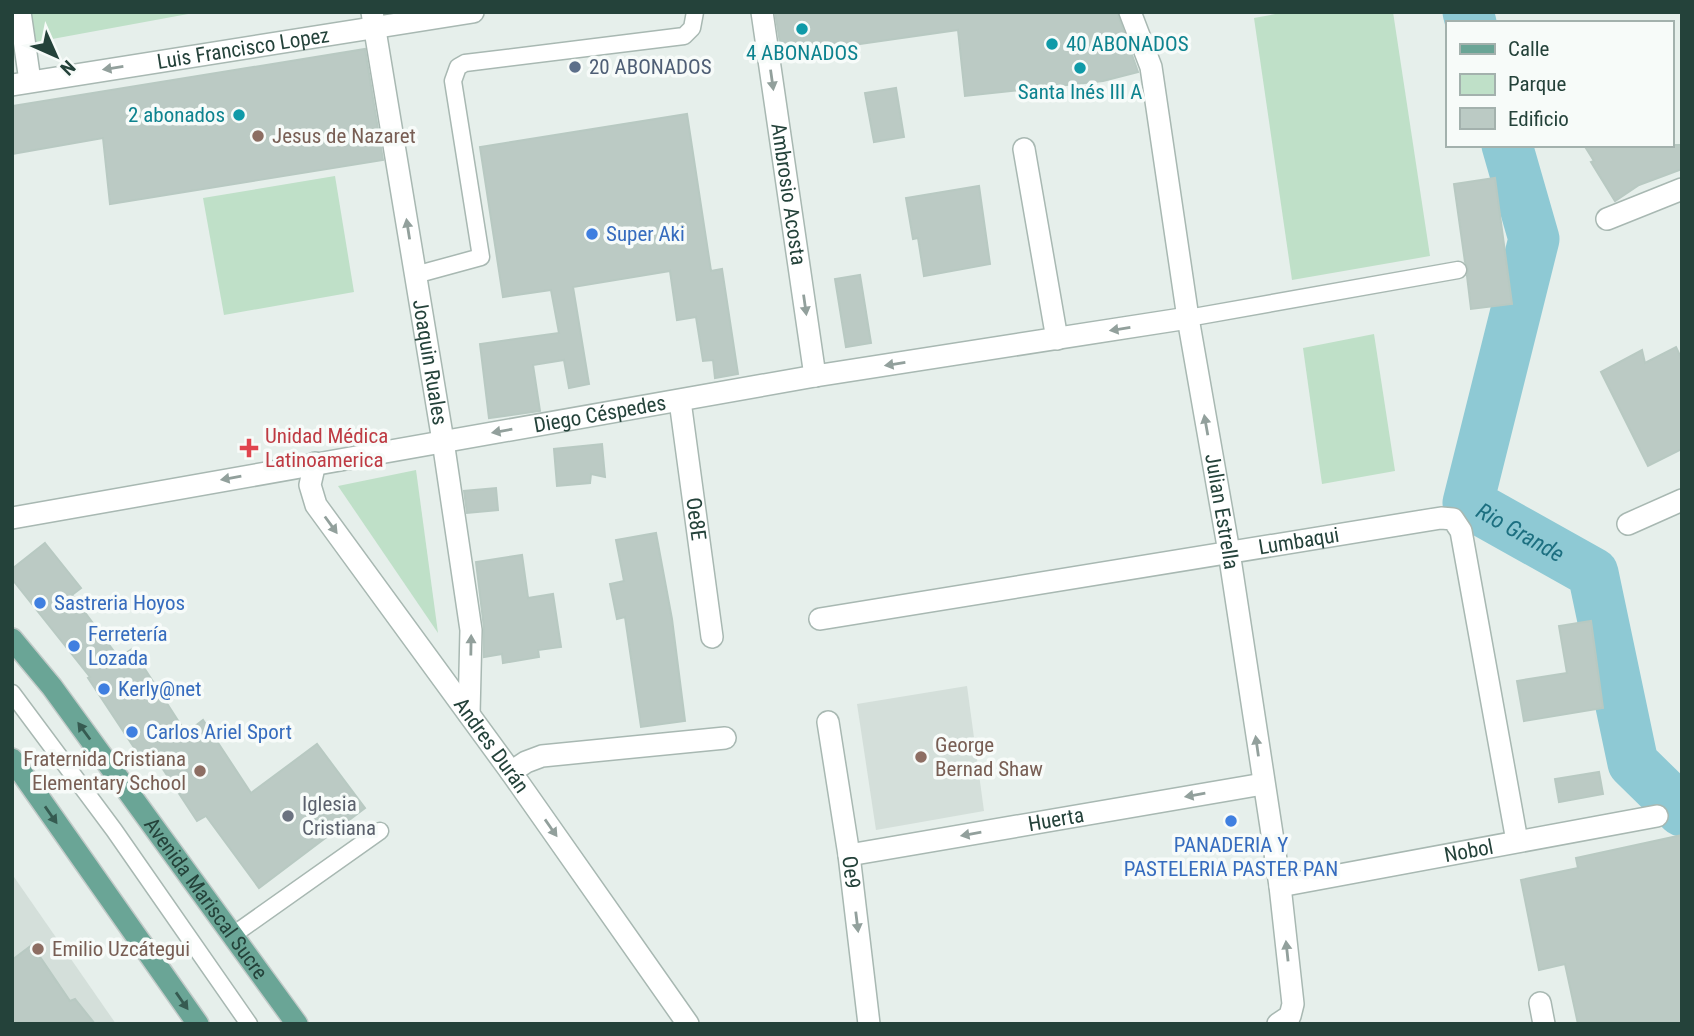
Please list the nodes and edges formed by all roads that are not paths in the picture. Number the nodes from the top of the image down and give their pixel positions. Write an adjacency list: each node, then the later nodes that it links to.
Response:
1 (20, 12): 7 (street)
2 (474, 12): 6 (street, Luis Francisco Lopez)
3 (695, 12): 12 (lane)
4 (762, 12): 15 (street, Ambrosio Acosta, one-way to 15)
5 (1130, 12): 13 (street, Julian Estrella)
6 (373, 20): 7 (street, Luis Francisco Lopez, one-way to 7); 12 (street, Joaquin Ruales, one-way to 6)
7 (21, 83)
8 (1024, 149): 14 (street)
9 (1682, 189): 10 (street)
10 (1607, 219)
11 (1458, 270): 13 (lane)
12 (415, 275): 17 (street, Joaquin Ruales)
13 (1188, 318): 14 (street, Diego Céspedes, one-way to 14); 22 (street, Julian Estrella, one-way to 13)
14 (1057, 339): 15 (street, Diego Céspedes, one-way to 15)
15 (815, 376): 16 (street, Diego Céspedes)
16 (680, 401): 17 (street, Diego Céspedes, one-way to 17); 24 (street, Oe8E)
17 (443, 441): 18 (street, Diego Céspedes); 27 (street, Joaquin Ruales, one-way to 17)
18 (315, 463): 20 (street, Diego Céspedes, one-way to 20); 27 (street, Andres Durán, one-way to 27)
19 (1682, 500): 21 (street)
20 (12, 518)
21 (1628, 524)
22 (1229, 552): 23 (street, Lumbaqui); 32 (street, Julian Estrella, one-way to 22); 35 (street, Lumbaqui)
23 (820, 619)
24 (712, 637)
25 (12, 639): 38 (main road, Avenida Mariscal Sucre, one-way to 25)
26 (12, 693): 41 (lane)
27 (469, 713): 31 (street, Andres Durán)
28 (828, 722): 36 (street, Oe9)
29 (725, 738): 31 (street)
30 (12, 759): 40 (main road, one-way to 40)
31 (512, 772): 43 (street, Andres Durán, one-way to 43)
32 (1263, 783): 36 (street, Huerta, one-way to 36); 37 (street, Julian Estrella)
33 (1657, 816): 35 (street, Nobol)
34 (380, 831): 38 (lane)
35 (1517, 841): 37 (street, Nobol)
36 (849, 855): 44 (street, Oe9, one-way to 44)
37 (1280, 886): 39 (street, Julian Estrella, one-way to 37)
38 (233, 935): 42 (main road, Avenida Mariscal Sucre)
39 (1284, 1020)
40 (198, 1024)
41 (249, 1024)
42 (297, 1024)
43 (688, 1024)
44 (869, 1024)

